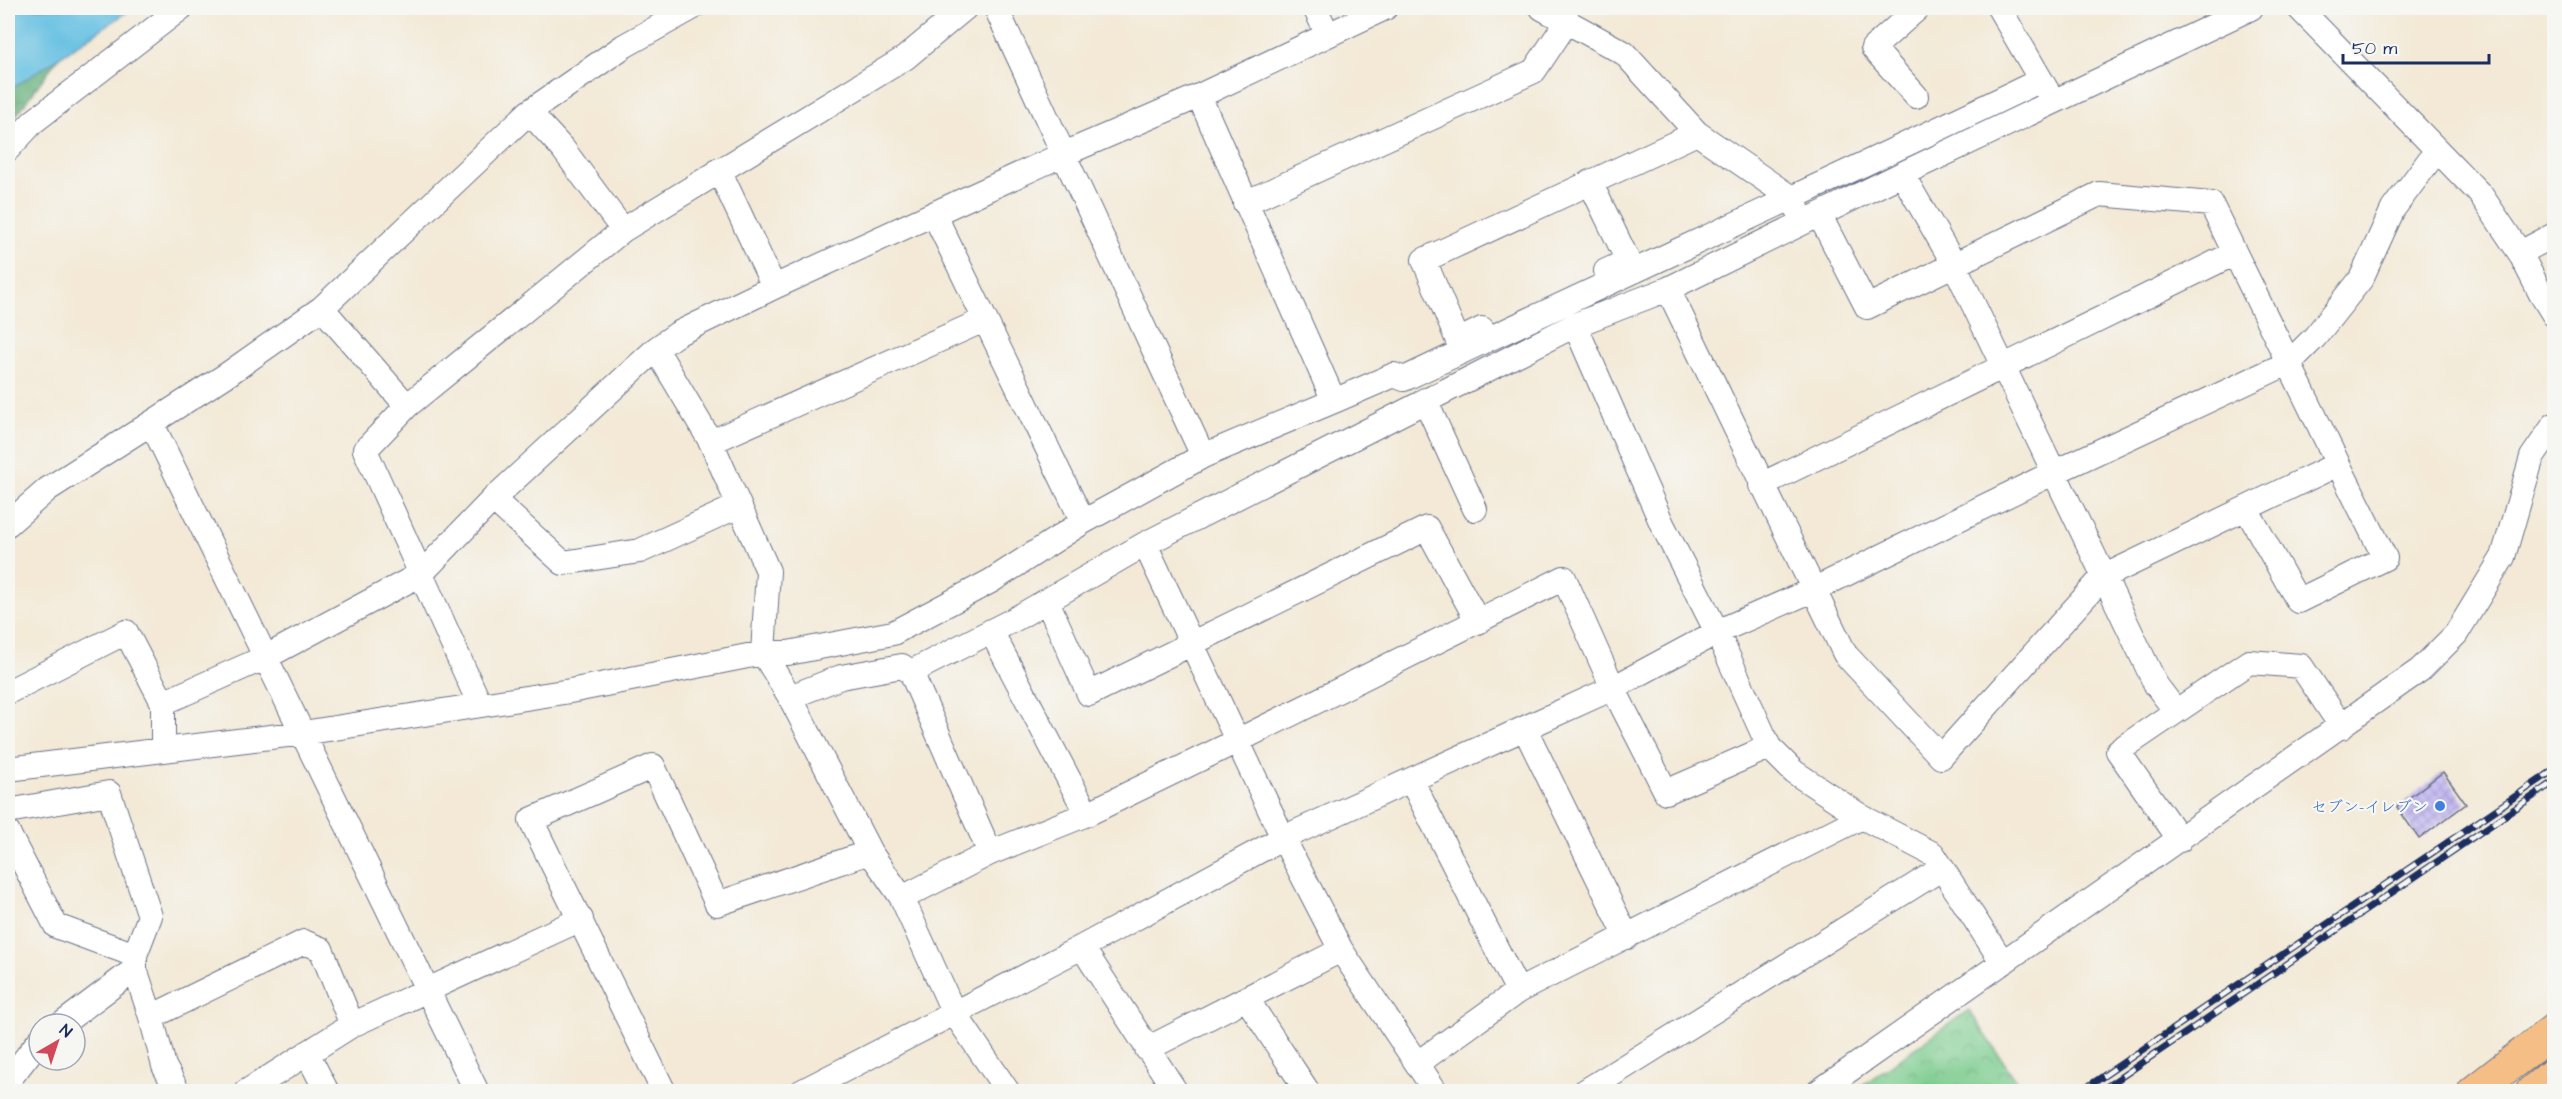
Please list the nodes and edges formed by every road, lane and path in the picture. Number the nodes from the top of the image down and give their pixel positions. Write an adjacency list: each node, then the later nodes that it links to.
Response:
1 (181, 8): 20 (street)
2 (692, 8): 18 (street)
3 (965, 8): 23 (street)
4 (996, 8): 22 (street)
5 (1315, 8): 13 (street)
6 (1385, 8): 13 (street)
7 (1542, 8): 12 (street)
8 (1918, 8): 16 (street)
9 (1999, 8): 14 (street)
10 (2251, 8): 17 (street)
11 (2299, 8): 21 (street)
12 (1568, 20): 19 (street); 27 (street)
13 (1328, 35): 15 (street)
14 (2041, 80): 17 (street); 26 (street)
15 (1199, 96): 22 (street); 27 (street)
16 (1916, 96)
17 (2054, 101): 24 (street)
18 (529, 112): 30 (street); 37 (street)
19 (1697, 133): 25 (street); 26 (street)
20 (8, 148)
21 (2437, 150): 33 (street); 42 (street)
22 (1064, 154): 28 (street); 50 (street)
23 (719, 170): 30 (street); 35 (street)
24 (1902, 174): 29 (street); 34 (street)
25 (1590, 182): 25 (street)
26 (1790, 197): 29 (street); 45 (street)
27 (1245, 203): 45 (street)
28 (934, 214): 35 (street); 39 (street)
29 (1814, 219): 34 (street); 36 (street)
30 (623, 230): 46 (street)
31 (2554, 235): 33 (street)
32 (2233, 254): 34 (street); 42 (street); 43 (street)
33 (2520, 254): 38 (street)
34 (1954, 264): 43 (street)
35 (774, 287): 41 (street)
36 (1668, 289): 40 (street); 53 (street)
37 (322, 308): 46 (street); 47 (street)
38 (2554, 315)
39 (984, 320): 49 (street); 58 (street)
40 (1575, 325): 44 (street); 67 (street)
41 (656, 349): 49 (street); 54 (street)
42 (2290, 362): 51 (street); 52 (street)
43 (2003, 366): 52 (street); 53 (street)
44 (1425, 400): 56 (street); 60 (street)
45 (1334, 401): 50 (street)
46 (407, 406): 61 (street)
47 (152, 424): 59 (street); 70 (street)
48 (2554, 425): 78 (street)
49 (711, 442): 55 (street)
50 (1203, 456): 58 (street)
51 (2338, 464): 57 (street); 57 (street)
52 (2055, 472): 62 (street); 63 (street)
53 (1761, 484): 63 (street)
54 (493, 499): 55 (street); 61 (street)
55 (738, 506): 69 (street)
56 (1475, 509)
57 (2247, 510): 62 (street)
58 (1083, 522): 69 (street)
59 (8, 524)
60 (1145, 544): 64 (street); 68 (street)
61 (421, 574): 70 (street); 76 (street)
62 (2103, 577): 63 (street); 77 (street)
63 (1815, 589): 67 (street)
64 (1047, 601): 66 (street); 68 (street)
65 (1478, 622): 68 (street); 72 (street); 81 (street)
66 (991, 631): 71 (street); 87 (street)
67 (1717, 632): 72 (street); 82 (street)
68 (1193, 645): 81 (street)
69 (763, 652): 74 (street); 76 (street)
70 (266, 657): 75 (street); 80 (street)
71 (911, 672): 74 (street); 93 (street)
72 (1613, 688): 79 (street); 82 (street)
73 (8, 692): 75 (street)
74 (790, 697): 92 (street)
75 (163, 703): 83 (street)
76 (480, 705): 80 (street)
77 (2175, 710): 78 (street); 91 (street)
78 (2342, 727): 91 (street)
79 (1525, 729): 85 (street); 97 (street)
80 (303, 733): 83 (street); 102 (street)
81 (1239, 740): 87 (street); 90 (street)
82 (1769, 747): 88 (street)
83 (163, 748): 84 (street)
84 (8, 769)
85 (1412, 780): 90 (street); 103 (street)
86 (8, 811): 100 (street)
87 (1087, 814): 93 (street)
88 (1862, 817): 94 (street); 97 (street)
89 (8, 833): 100 (street)
90 (1282, 838): 98 (street); 99 (street)
91 (2180, 840): 101 (street)
92 (870, 852): 95 (street); 96 (street)
93 (990, 853): 95 (street)
94 (1941, 869): 101 (street); 126 (street)
95 (902, 898): 105 (street)
96 (581, 919): 102 (street); 120 (street)
97 (1627, 937): 103 (street)
98 (1082, 946): 105 (street); 110 (street)
99 (1341, 950): 104 (street); 113 (street)
100 (135, 962): 106 (street); 107 (street)
101 (2003, 963): 127 (street)
102 (428, 990): 108 (street); 119 (street)
103 (1518, 991): 113 (street)
104 (1247, 999): 110 (street); 124 (street)
105 (953, 1011): 121 (street); 122 (street)
106 (76, 1012)
107 (151, 1017): 108 (street); 116 (street)
108 (352, 1025): 111 (street)
109 (2554, 1030): 128 (highway)
110 (1147, 1049): 123 (street)
111 (307, 1053): 117 (street); 118 (street)
112 (27, 1056): 115 (street)
113 (1418, 1063): 125 (street)
114 (2554, 1074): 129 (highway)
115 (8, 1081)
116 (178, 1092)
117 (246, 1092)
118 (327, 1092)
119 (477, 1092)
120 (664, 1092)
121 (801, 1092)
122 (1008, 1092)
123 (1176, 1092)
124 (1308, 1092)
125 (1436, 1092)
126 (1584, 1092)
127 (1818, 1092)
128 (2474, 1092)
129 (2532, 1092)

